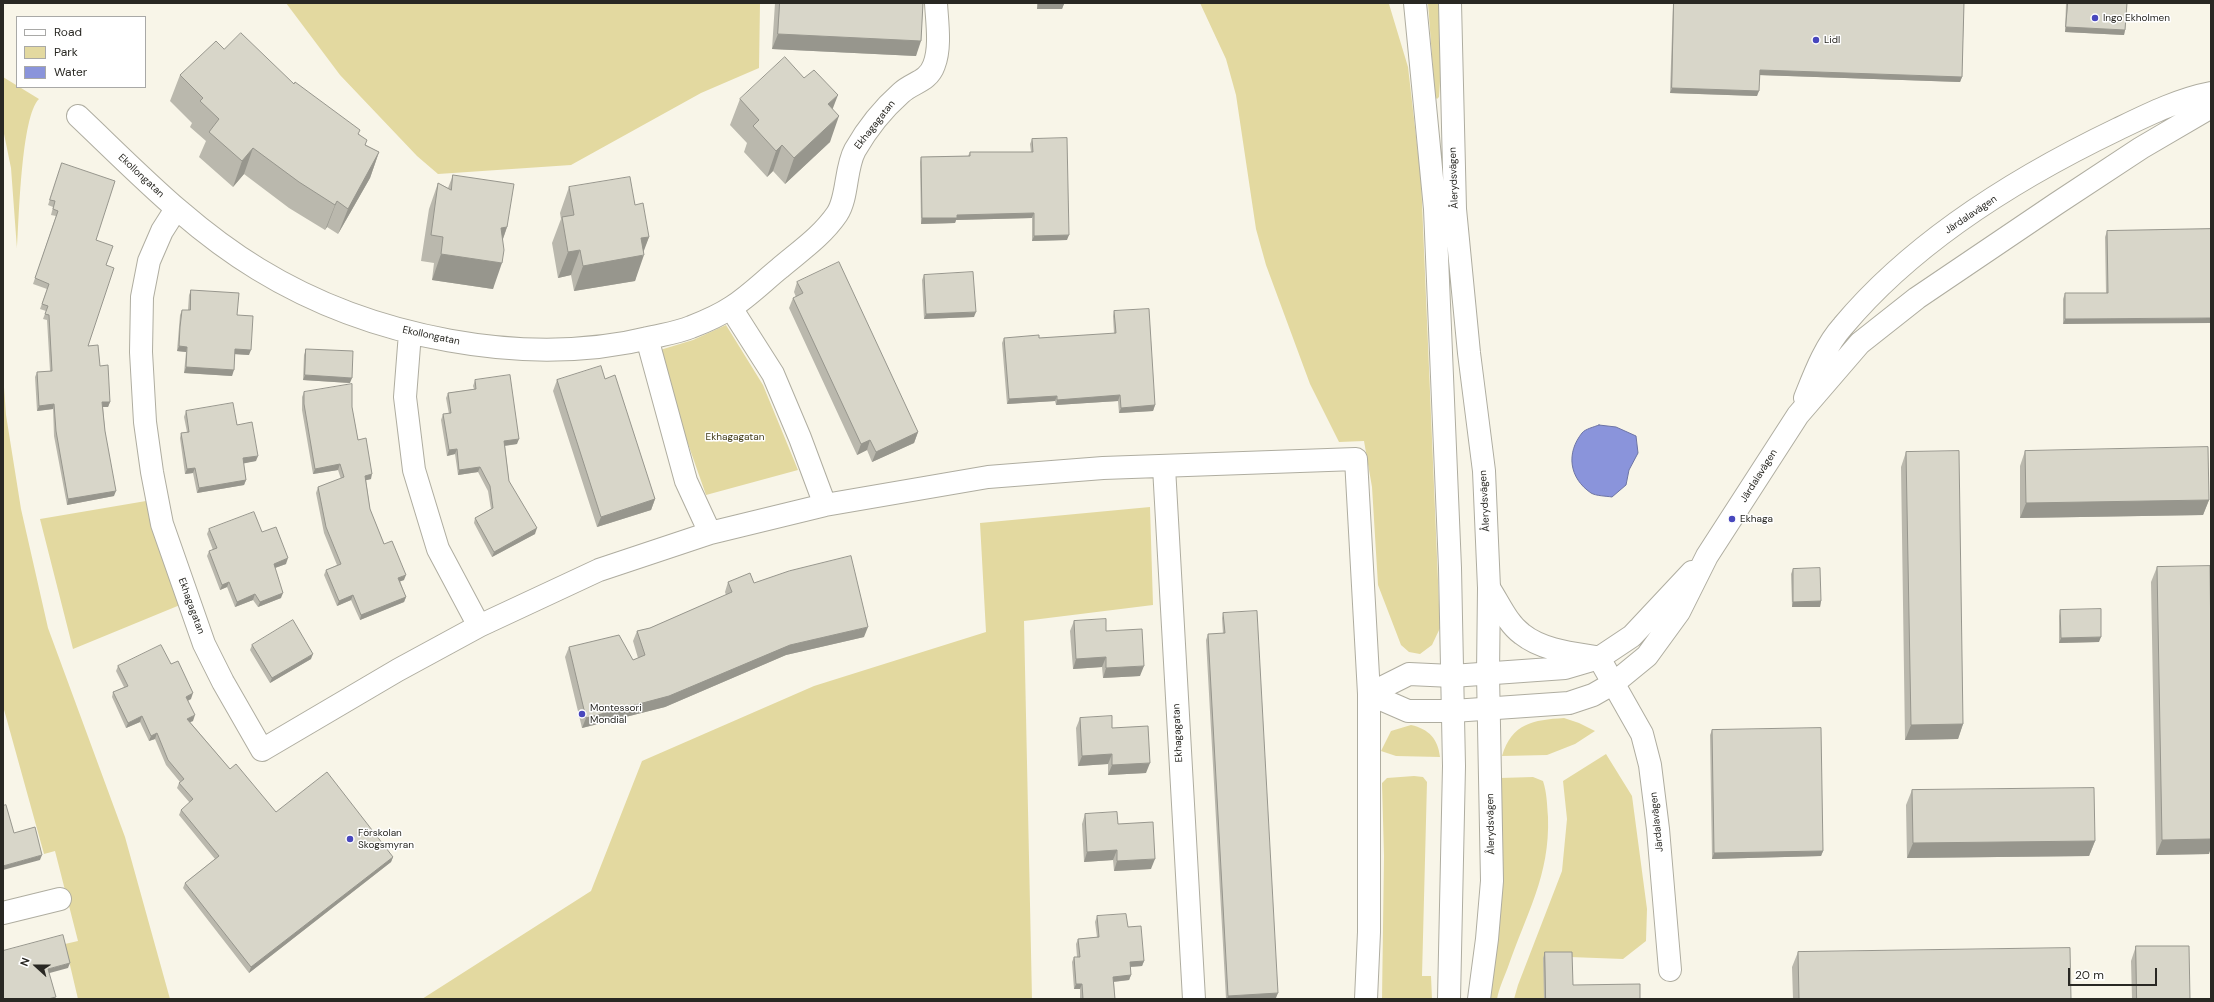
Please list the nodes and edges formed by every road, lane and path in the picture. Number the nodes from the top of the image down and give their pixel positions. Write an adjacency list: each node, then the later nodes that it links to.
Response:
1 (936, 3): 8 (street, Ekhagagatan)
2 (1450, 3): 16 (street, Ålerydsvägen)
3 (1415, 4): 20 (street, Ålerydsvägen)
4 (2211, 93): 11 (street, Järdalavägen)
5 (2211, 107): 11 (street, Järdalavägen)
6 (78, 116): 7 (street, Ekollongatan)
7 (176, 209): 9 (street, Ekollongatan); 17 (street, Ekhagagatan)
8 (731, 308): 10 (street, Ekhagagatan); 13 (street)
9 (410, 333): 10 (street, Ekollongatan); 17 (street)
10 (648, 338): 14 (street)
11 (1798, 415): 15 (street, Järdalavägen)
12 (1164, 467): 13 (street, Ekhagagatan); 22 (street, Ekhagagatan); 28 (street, Ekhagagatan)
13 (825, 505): 14 (street, Ekhagagatan)
14 (710, 533): 17 (street, Ekhagagatan)
15 (1707, 556): 18 (street, Järdalavägen); 21 (street, Järdalavägen)
16 (1489, 588): 18 (street); 19 (street, Ålerydsvägen)
17 (479, 626)
18 (1599, 658): 19 (street, Järdalavägen); 21 (street, Järdalavägen)
19 (1488, 674): 20 (street, Järdalavägen); 23 (street, Ålerydsvägen)
20 (1452, 676): 22 (street); 24 (street, Ålerydsvägen)
21 (1614, 683): 23 (street, Järdalavägen); 27 (street, Järdalavägen)
22 (1369, 694): 24 (street); 29 (street, Ekhagagatan)
23 (1489, 709): 24 (street, Järdalavägen); 31 (street, Ålerydsvägen)
24 (1453, 711): 30 (street, Ålerydsvägen)
25 (60, 899): 26 (street)
26 (3, 913)
27 (1670, 970)
28 (1194, 999)
29 (1366, 999)
30 (1449, 999)
31 (1479, 999)

